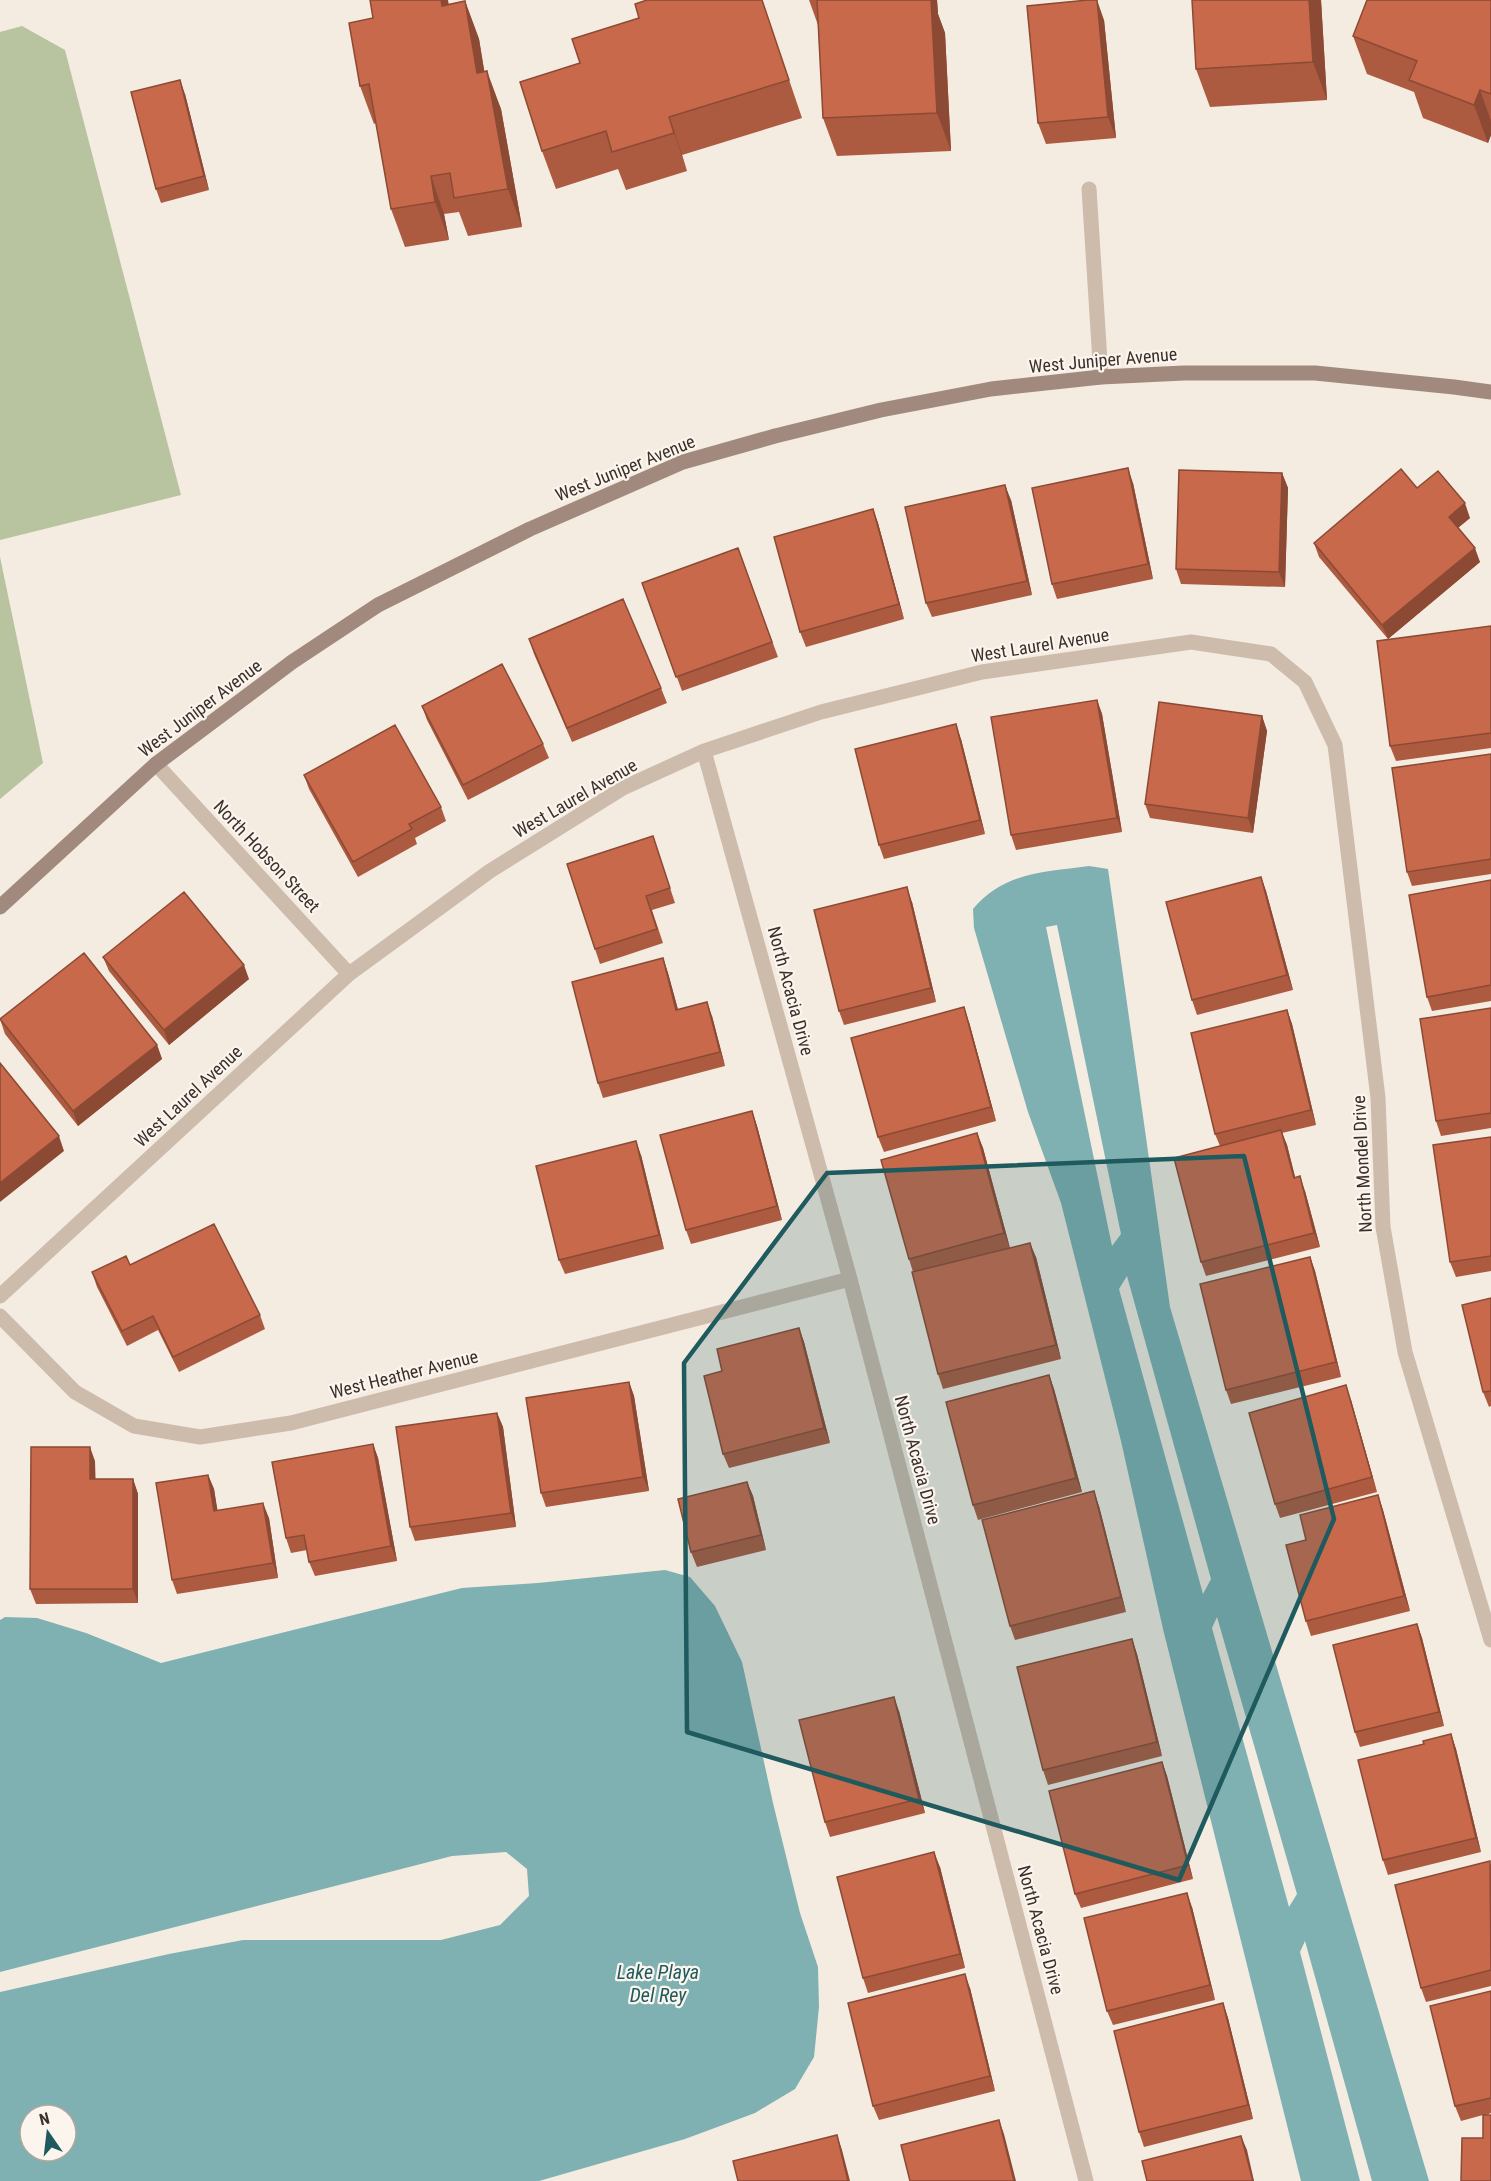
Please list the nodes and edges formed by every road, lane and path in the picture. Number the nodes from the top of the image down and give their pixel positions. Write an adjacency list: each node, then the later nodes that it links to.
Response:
1 (1089, 189): 2 (street)
2 (1101, 377): 3 (street, West Juniper Avenue); 6 (street, West Juniper Avenue)
3 (1491, 392)
4 (1305, 682): 5 (street, West Laurel Avenue); 12 (street, North Mondel Drive)
5 (704, 751): 8 (street, West Laurel Avenue); 9 (street, North Acacia Drive)
6 (156, 764): 7 (street, West Juniper Avenue); 8 (street, North Hobson Street)
7 (0, 907)
8 (349, 974): 10 (street, West Laurel Avenue)
9 (850, 1279): 11 (street, West Heather Avenue); 13 (street, North Acacia Drive)
10 (0, 1296)
11 (0, 1316)
12 (1491, 1640)
13 (1086, 2181)

